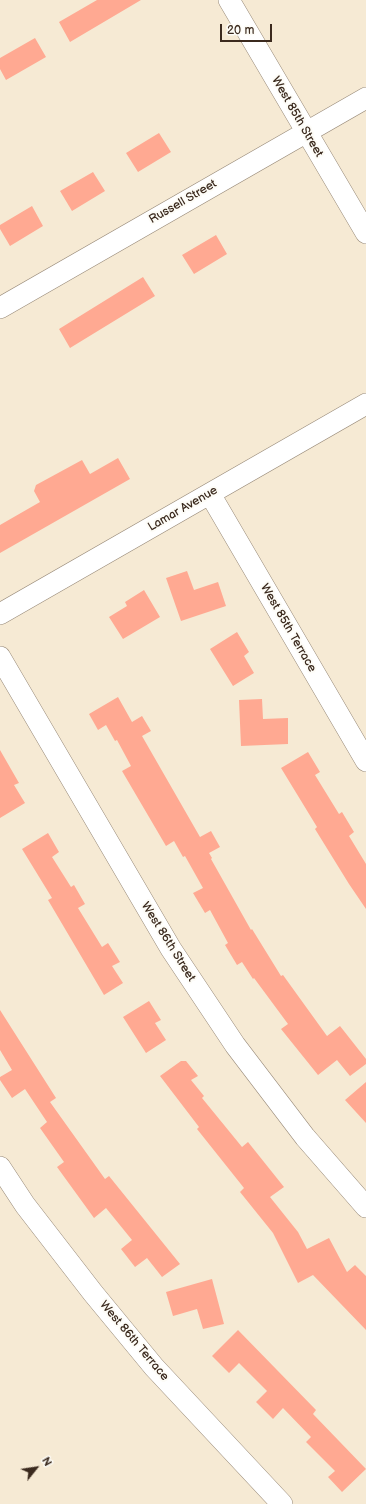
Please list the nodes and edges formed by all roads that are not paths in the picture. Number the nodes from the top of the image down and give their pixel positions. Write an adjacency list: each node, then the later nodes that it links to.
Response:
1 (229, 0): 3 (street, West 85th Street)
2 (366, 98): 3 (street, Russell Street)
3 (306, 132): 4 (street, West 85th Street); 5 (street, Russell Street)
4 (366, 234)
5 (0, 308)
6 (366, 404): 7 (street, Lamar Avenue)
7 (210, 494): 8 (street, Lamar Avenue); 10 (street, West 85th Terrace)
8 (0, 614)
9 (0, 657): 12 (street, West 86th Street)
10 (366, 761)
11 (0, 1167): 13 (street, West 86th Terrace)
12 (366, 1207)
13 (282, 1504)

